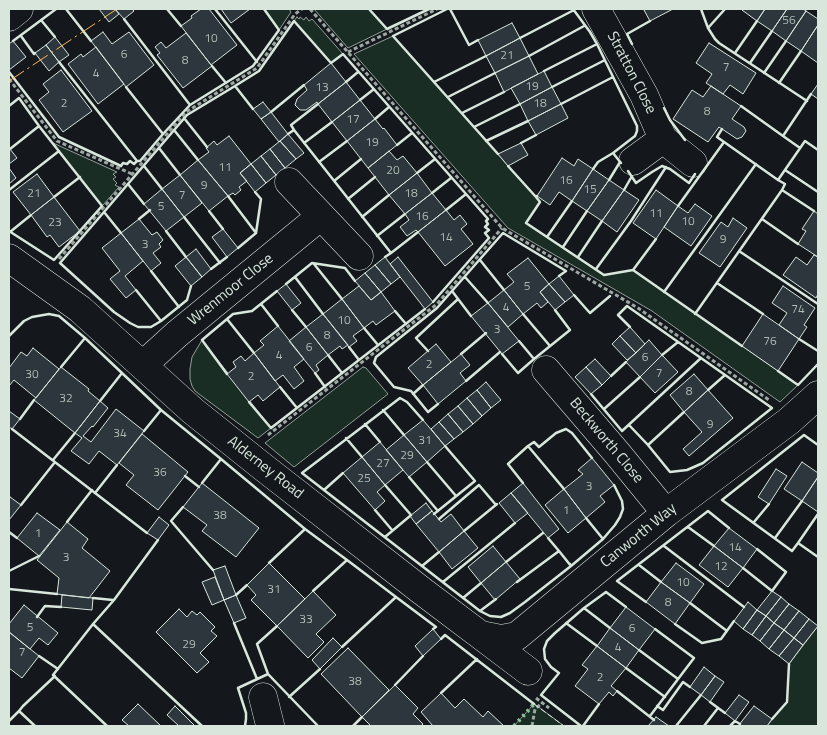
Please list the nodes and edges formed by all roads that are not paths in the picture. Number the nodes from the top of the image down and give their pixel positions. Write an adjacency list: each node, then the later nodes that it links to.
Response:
1 (19, 9): 3 (street)
2 (596, 9): 4 (street, Stratton Close)
3 (9, 17)
4 (663, 138): 5 (street); 6 (street, Stratton Close)
5 (633, 161)
6 (693, 163)
7 (289, 182): 8 (street)
8 (321, 216): 9 (street); 11 (street, Wrenmoor Close)
9 (359, 256)
10 (12, 269): 11 (street, Alderney Road)
11 (143, 365): 15 (street, Alderney Road)
12 (546, 370): 14 (street, Beckworth Close)
13 (818, 395): 14 (street, Canworth Way)
14 (666, 514): 15 (street, Canworth Way)
15 (481, 635): 16 (street, Alderney Road)
16 (528, 671)
17 (262, 697): 18 (street)
18 (271, 726)

